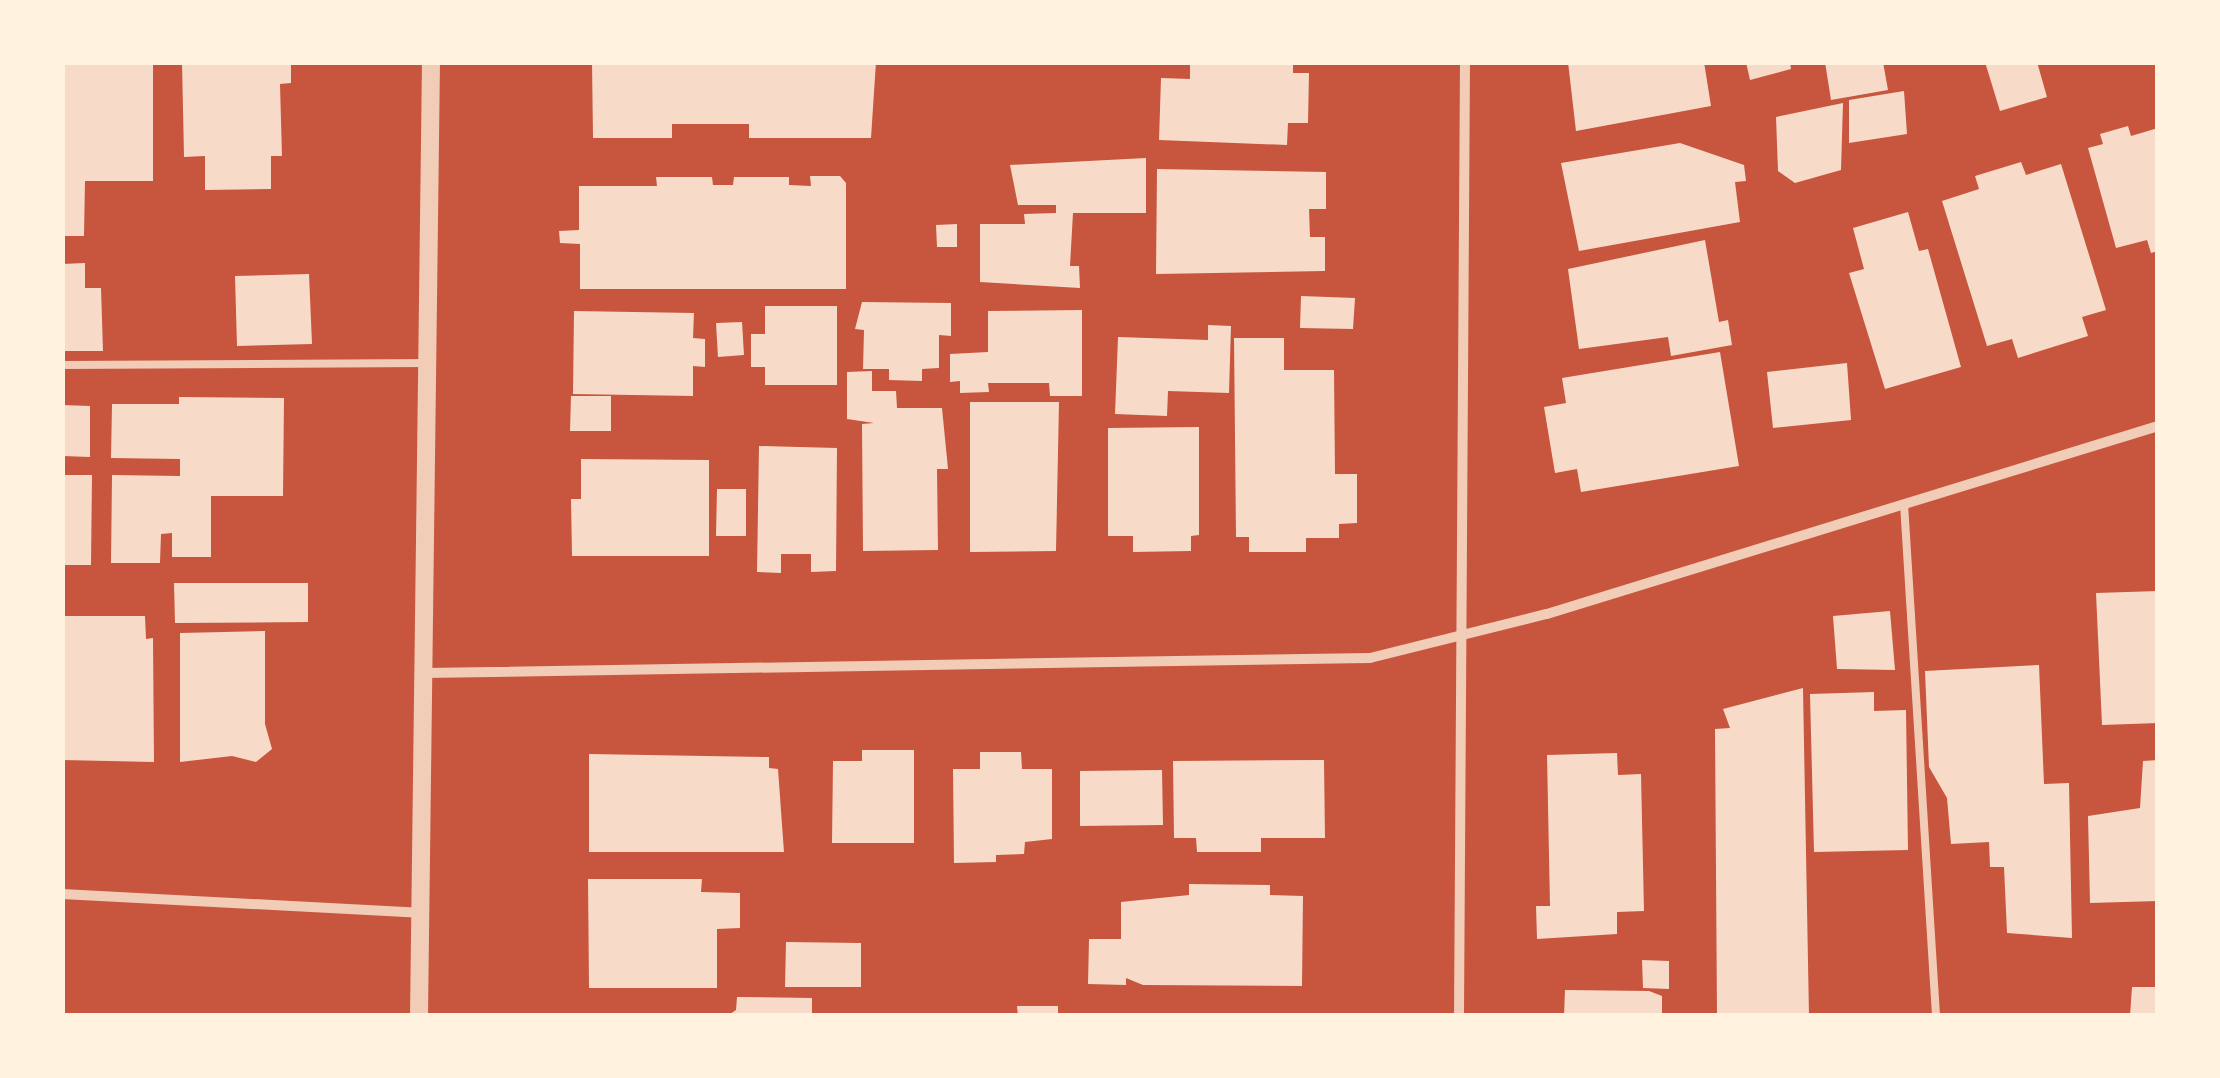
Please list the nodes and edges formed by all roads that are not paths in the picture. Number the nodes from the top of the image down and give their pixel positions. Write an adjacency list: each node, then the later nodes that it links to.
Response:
1 (430, 62): 3 (street)
2 (1465, 62): 7 (street)
3 (430, 363): 4 (lane); 8 (street)
4 (62, 364)
5 (2158, 426): 6 (street)
6 (1904, 504): 7 (street); 11 (lane)
7 (1464, 637): 8 (street); 13 (street)
8 (424, 673): 10 (street)
9 (62, 894): 10 (street)
10 (419, 913): 12 (street)
11 (1936, 1015)
12 (418, 1016)
13 (1459, 1016)

